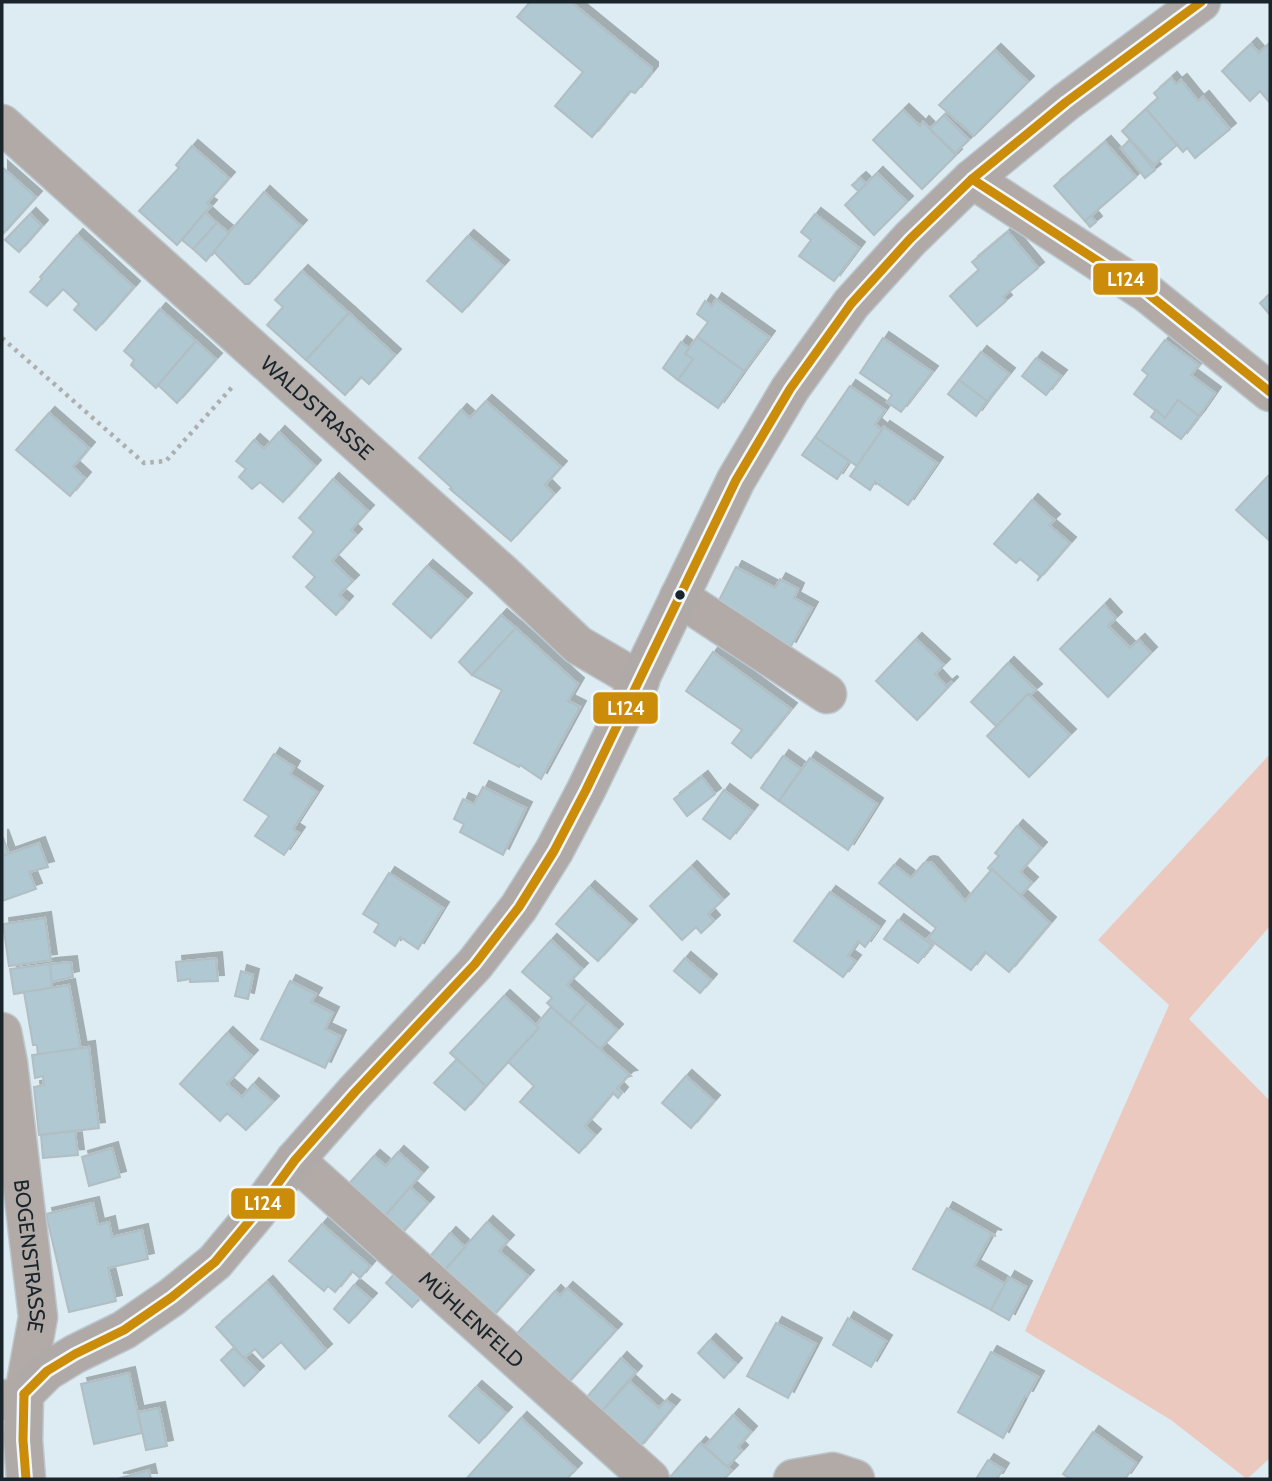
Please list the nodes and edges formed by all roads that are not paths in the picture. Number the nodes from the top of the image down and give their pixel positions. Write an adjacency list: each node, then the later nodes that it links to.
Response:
1 (1201, 2): 3 (street)
2 (2, 124): 6 (street, WALDSTRASSE)
3 (972, 179): 4 (street); 5 (street)
4 (1270, 392)
5 (679, 597): 6 (street); 7 (street)
6 (640, 681): 9 (street)
7 (827, 694)
8 (2, 1032): 10 (street, BOGENSTRASSE)
9 (295, 1160): 10 (street); 12 (street, MÜHLENFELD)
10 (13, 1398): 11 (street, BOGENSTRASSE)
11 (26, 1479)
12 (649, 1479)
13 (793, 1479): 14 (street)
14 (855, 1479)

